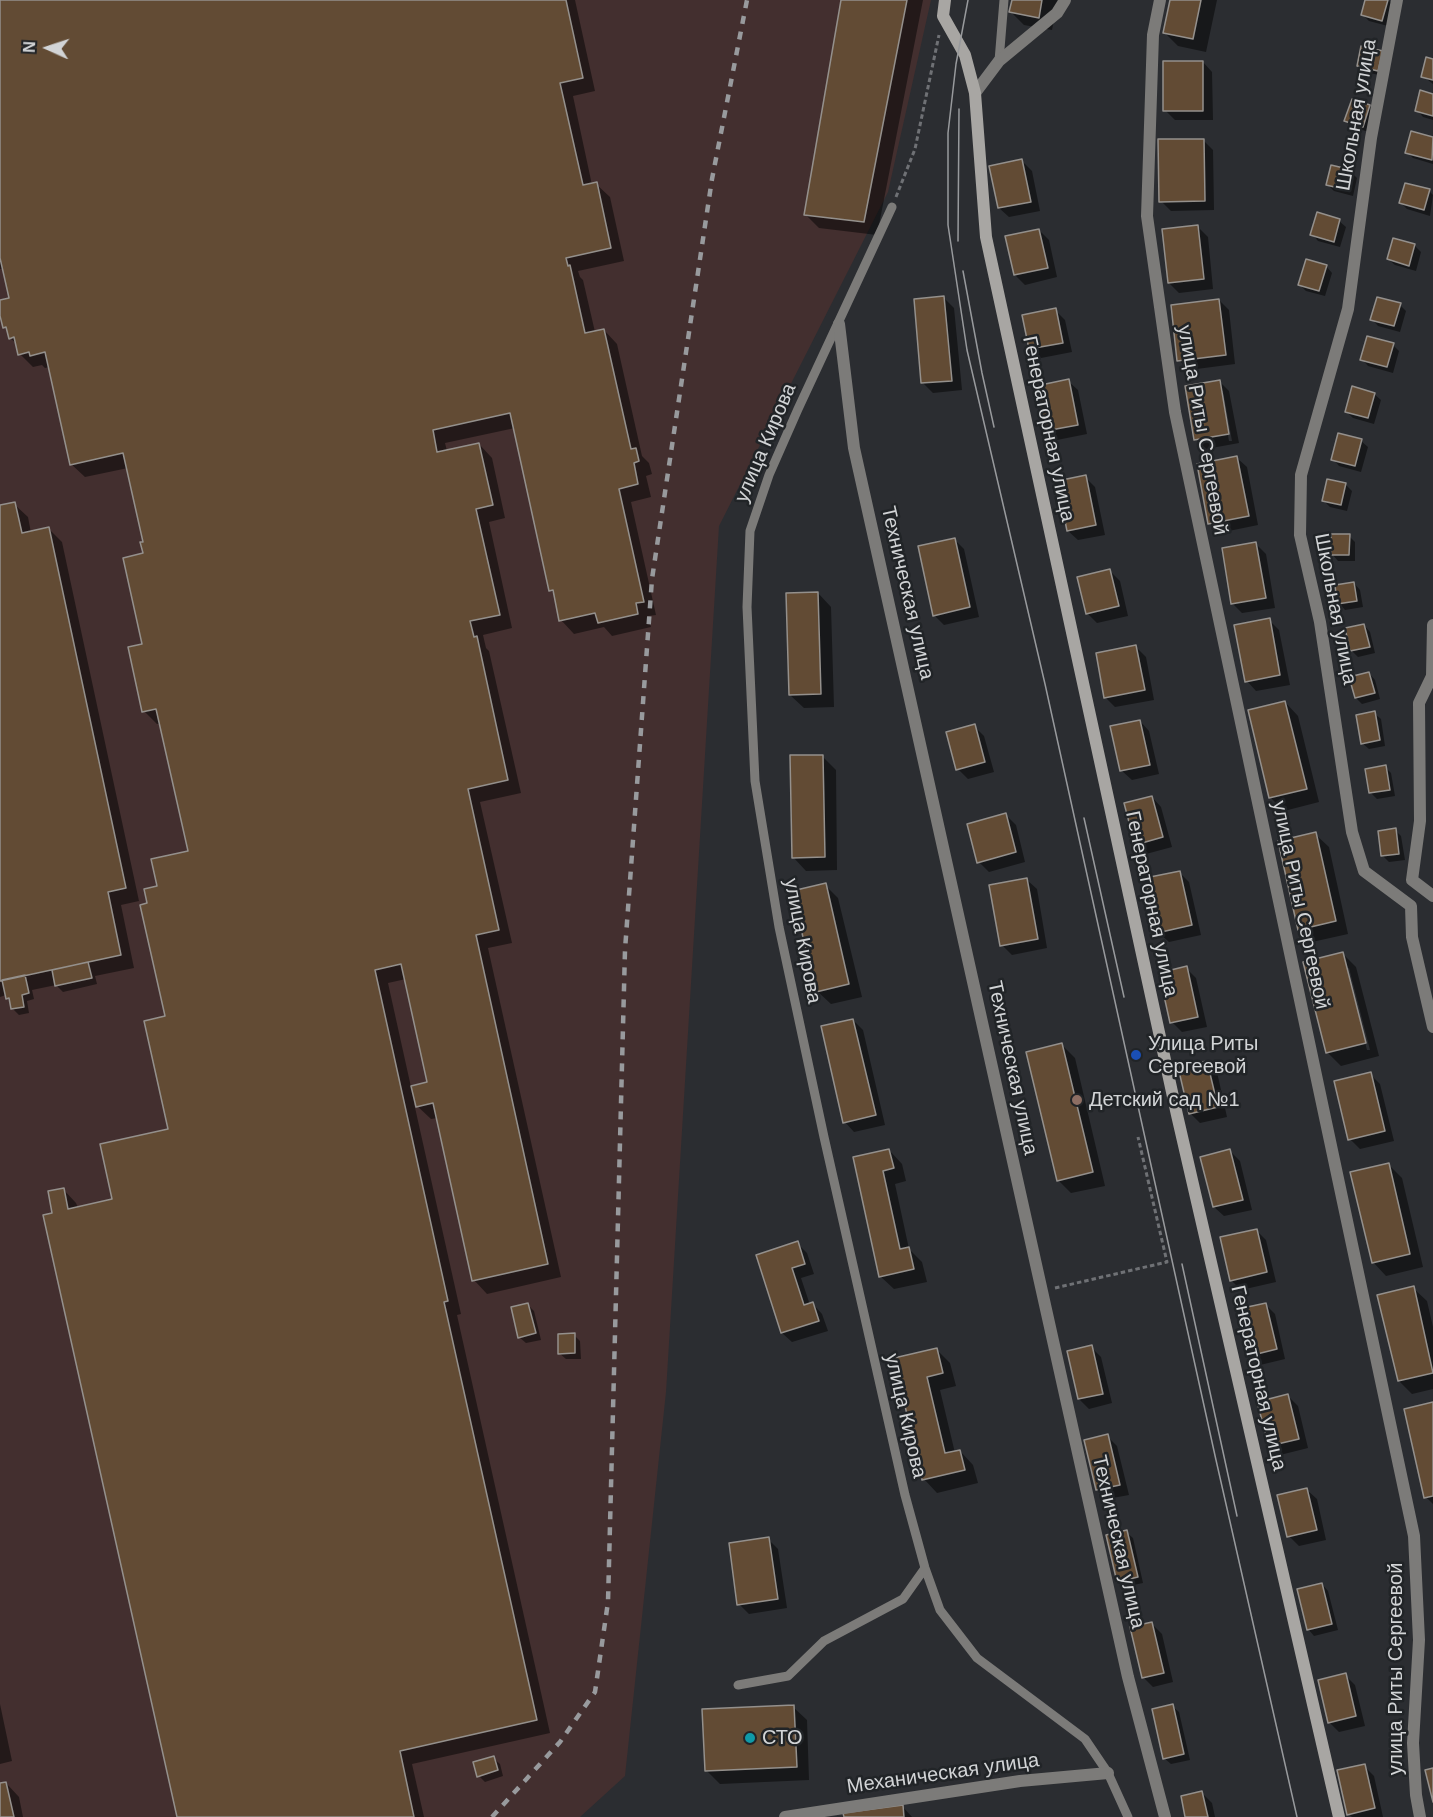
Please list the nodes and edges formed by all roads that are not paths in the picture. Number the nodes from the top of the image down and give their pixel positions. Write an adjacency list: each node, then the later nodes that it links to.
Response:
1 (945, 0): 7 (main road, Генераторная улица)
2 (1004, 0): 6 (lane)
3 (1065, 0): 6 (street)
4 (1160, 0): 22 (street, улица Риты Сергеевой)
5 (1397, 0): 13 (street, Школьная улица)
6 (999, 61): 7 (street)
7 (975, 93): 21 (main road, Генераторная улица)
8 (892, 207): 9 (lane, улица Кирова)
9 (839, 324): 15 (lane, улица Кирова); 20 (street, Техническая улица)
10 (1433, 625): 11 (street)
11 (1412, 880): 12 (street); 13 (street)
12 (1433, 896)
13 (1411, 906): 14 (street)
14 (1433, 1027)
15 (926, 1568): 16 (lane); 17 (lane, улица Кирова)
16 (738, 1685)
17 (1108, 1773): 18 (street, Механическая улица); 19 (lane, улица Кирова)
18 (785, 1817)
19 (1128, 1817)
20 (1165, 1817)
21 (1339, 1817)
22 (1420, 1817)

